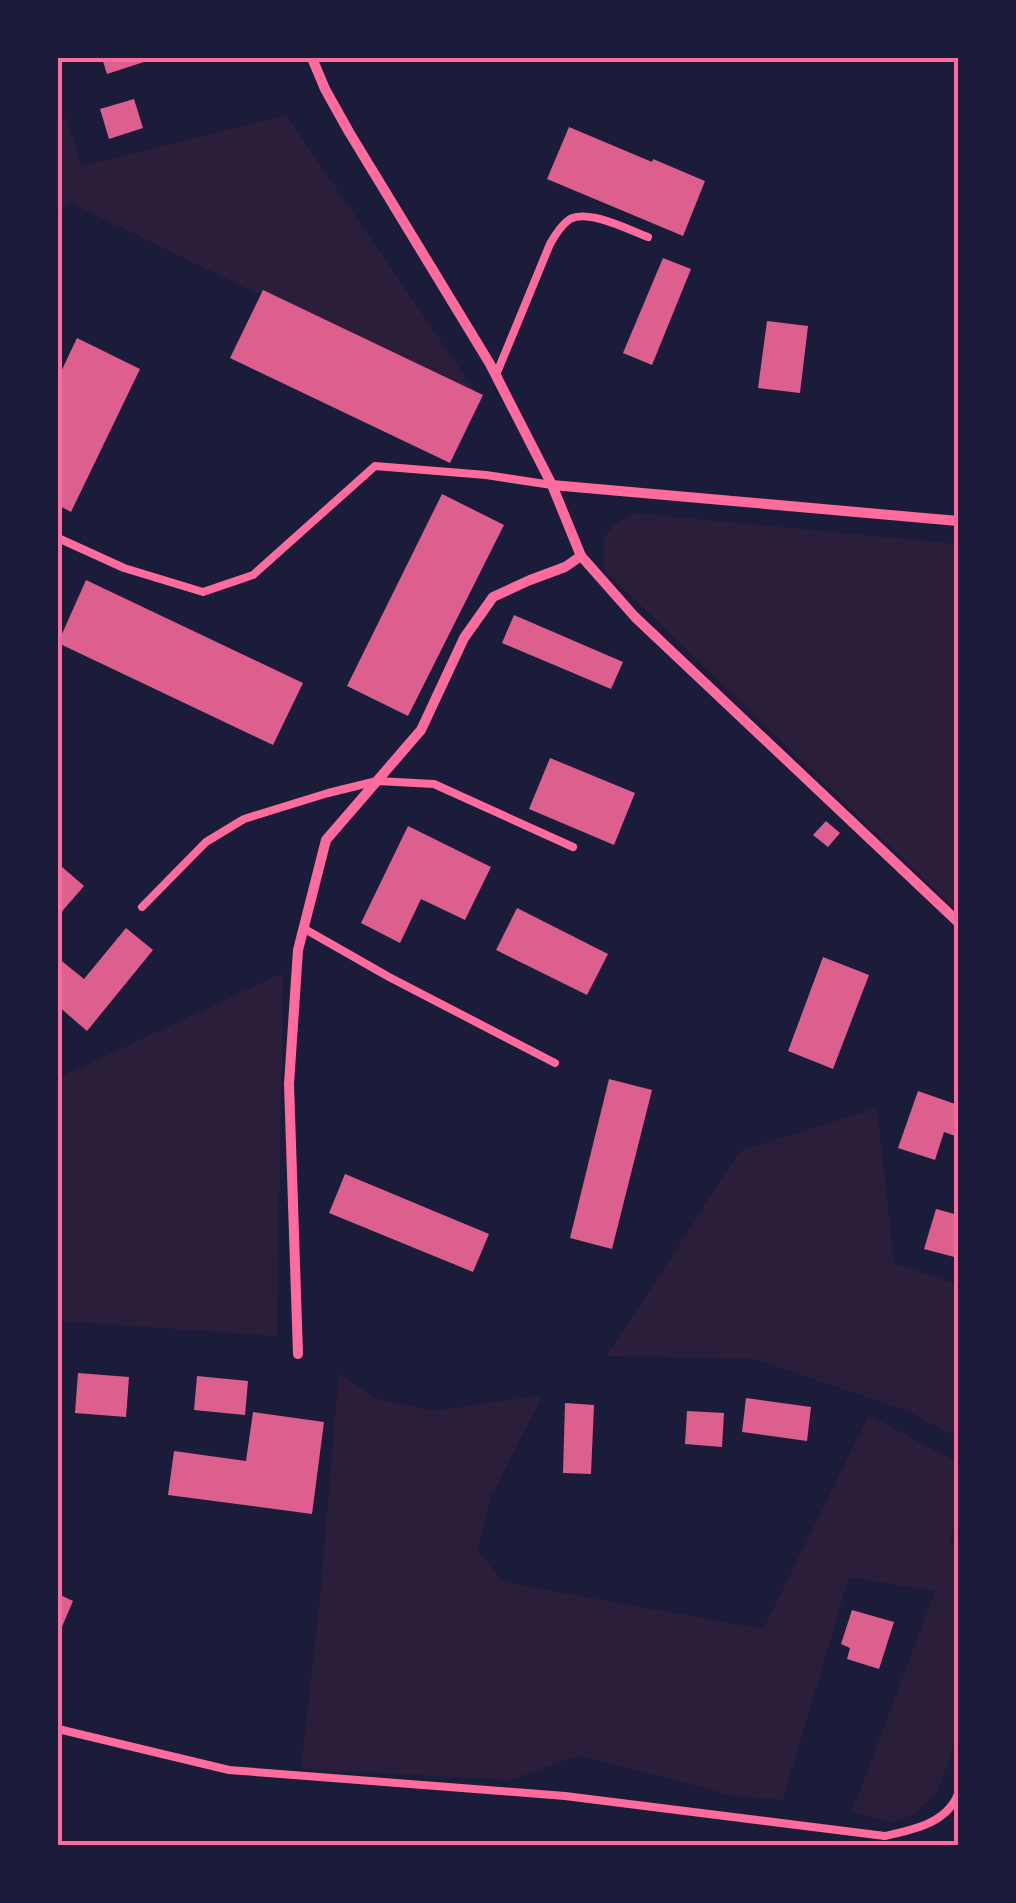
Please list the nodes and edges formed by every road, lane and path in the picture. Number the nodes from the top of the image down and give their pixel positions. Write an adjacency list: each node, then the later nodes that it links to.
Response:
1 (312, 58): 3 (street)
2 (648, 237): 3 (lane)
3 (496, 375): 4 (street)
4 (552, 485): 5 (street); 6 (lane); 7 (street)
5 (958, 521)
6 (58, 538)
7 (581, 556): 8 (street); 11 (street)
8 (376, 782): 9 (lane); 10 (lane); 12 (street)
9 (574, 847)
10 (142, 907)
11 (958, 922)
12 (303, 928): 13 (lane); 14 (street)
13 (555, 1064)
14 (298, 1354)
15 (58, 1729): 16 (lane)
16 (958, 1794)

